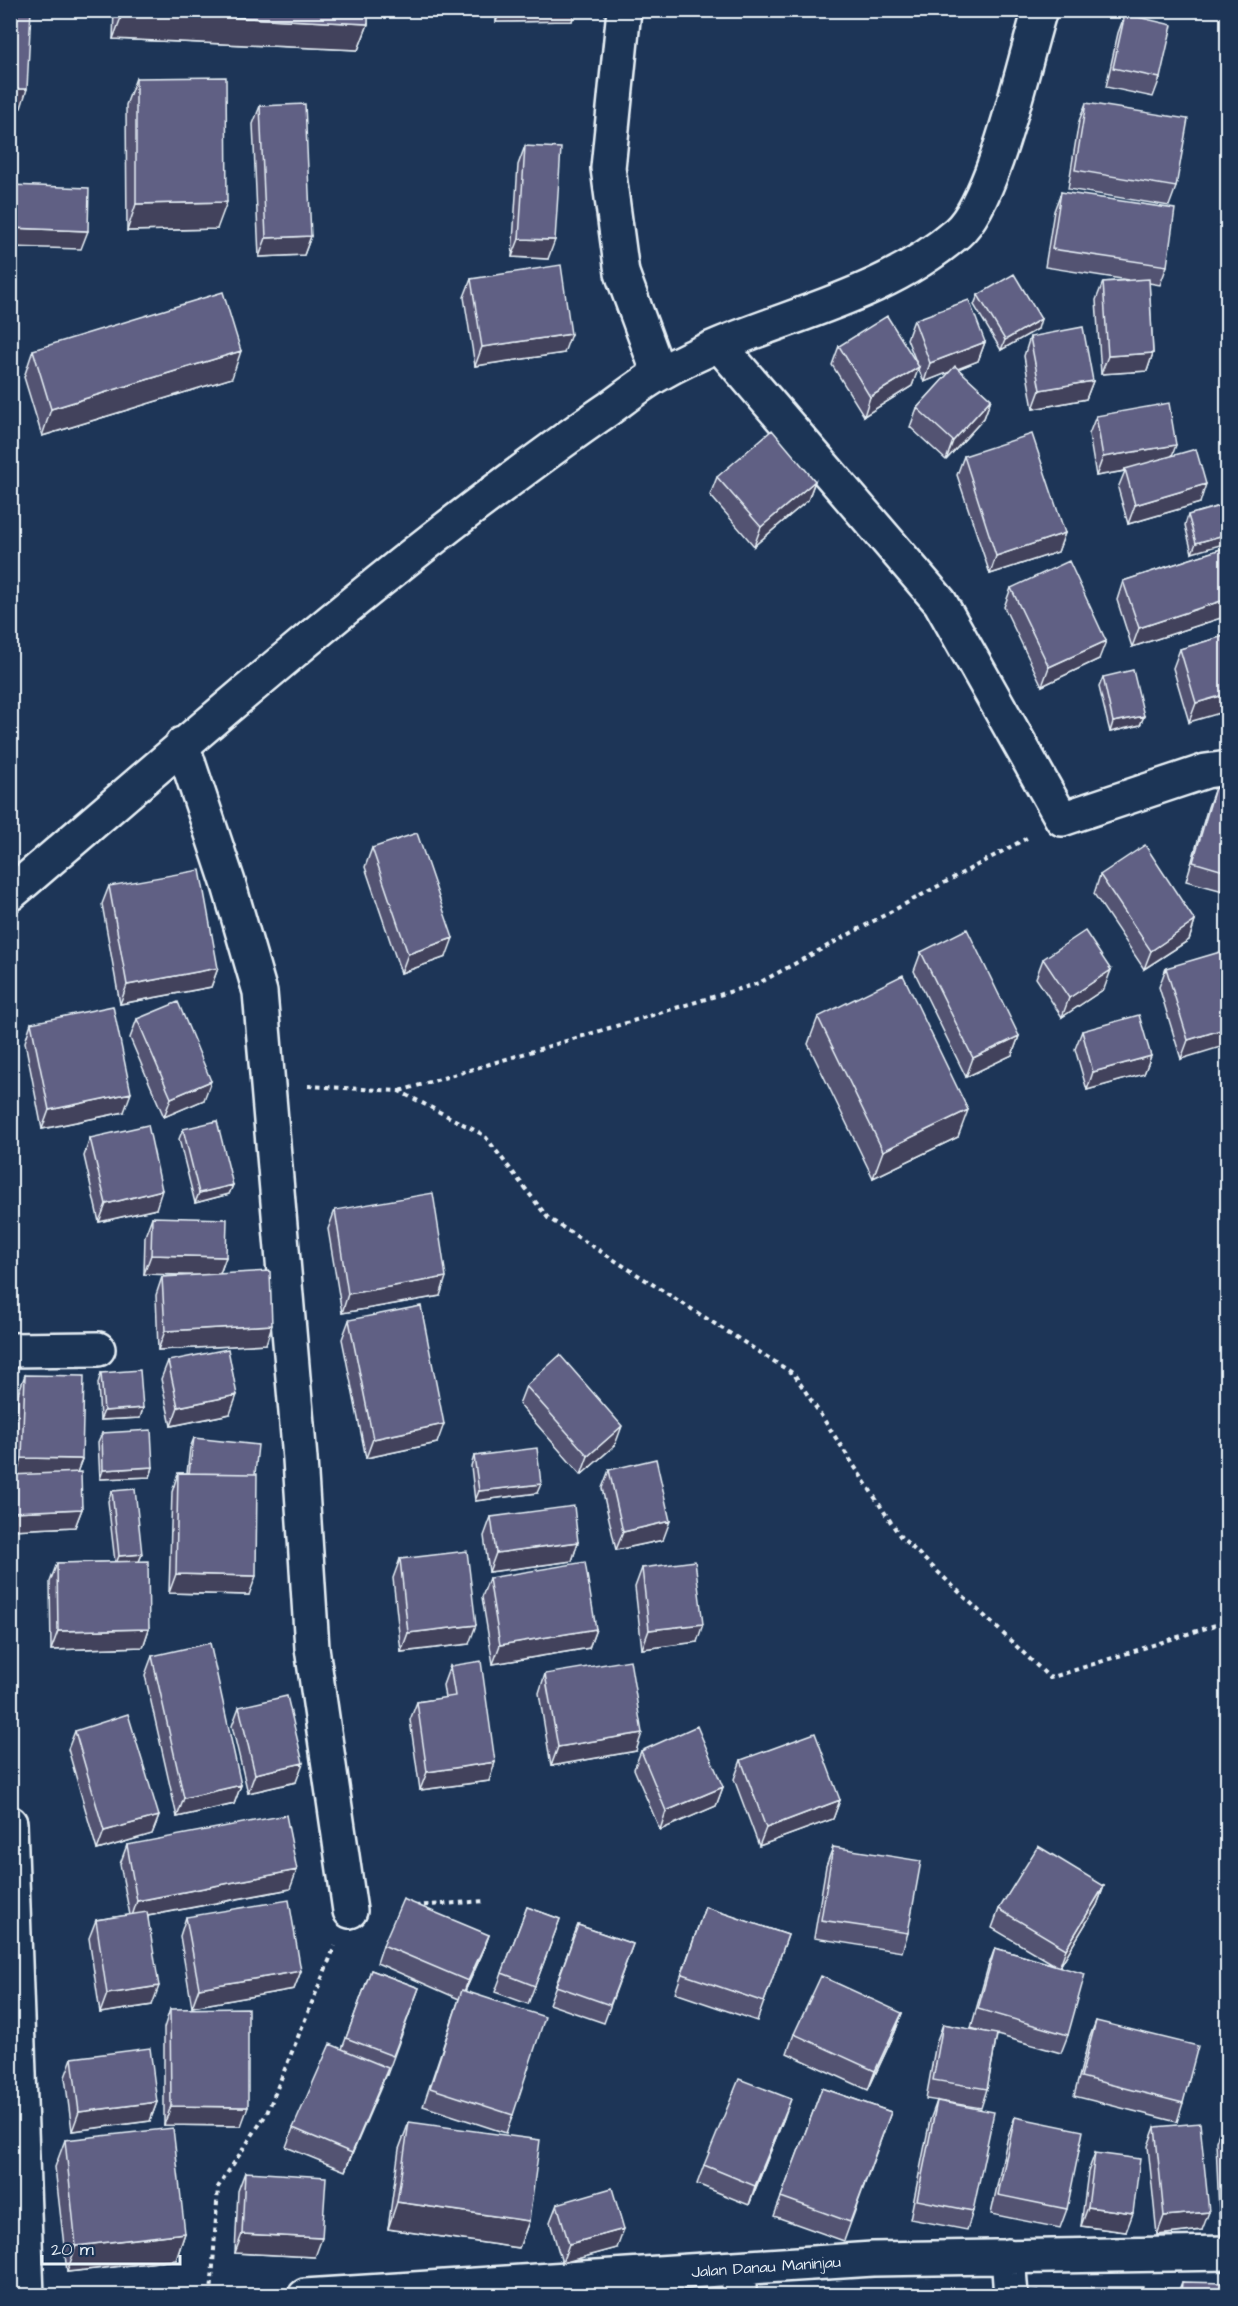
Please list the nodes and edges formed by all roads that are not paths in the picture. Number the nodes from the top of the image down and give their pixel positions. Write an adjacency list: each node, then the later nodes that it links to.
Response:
1 (624, 10): 4 (street)
2 (1040, 10): 3 (street)
3 (720, 346): 4 (street); 6 (street)
4 (659, 374): 5 (street)
5 (182, 744): 7 (street); 11 (street)
6 (1227, 768)
7 (10, 894)
8 (98, 1349): 9 (street)
9 (10, 1350)
10 (10, 1823): 15 (street)
11 (350, 1911)
12 (1227, 2253): 13 (street, Jalan Danau Maninjau)
13 (1008, 2256): 14 (street, Jalan Danau Maninjau); 17 (street)
14 (739, 2282): 16 (street, Jalan Danau Maninjau)
15 (27, 2295)
16 (304, 2295)
17 (1011, 2295)

